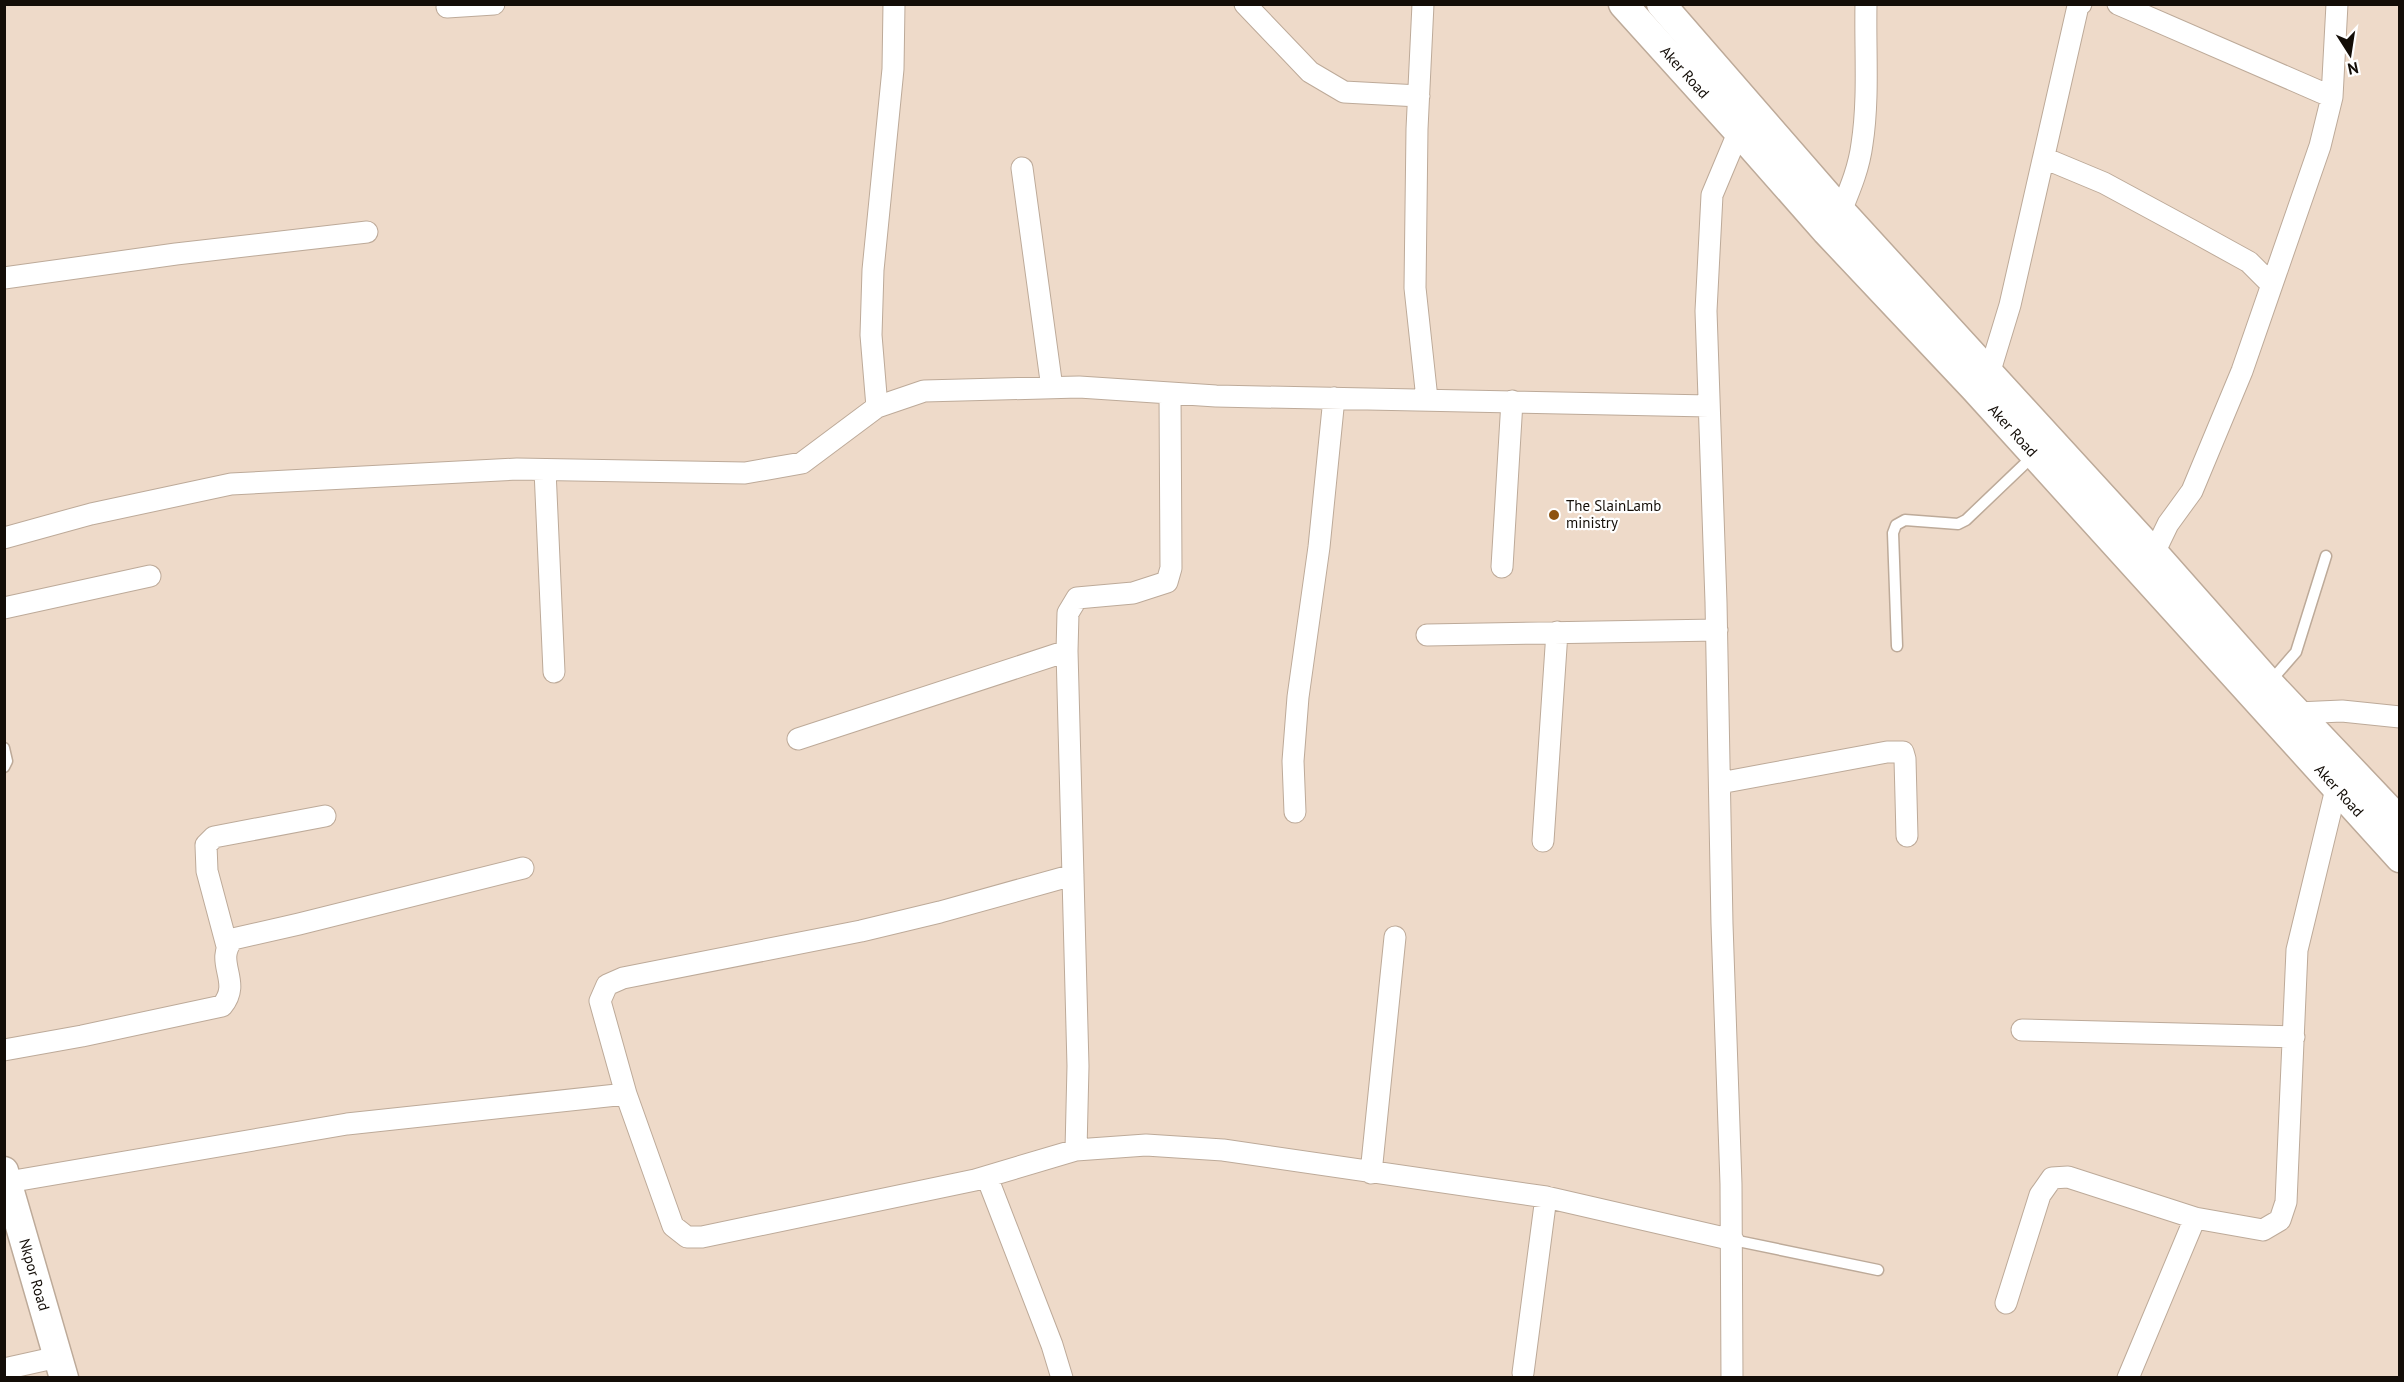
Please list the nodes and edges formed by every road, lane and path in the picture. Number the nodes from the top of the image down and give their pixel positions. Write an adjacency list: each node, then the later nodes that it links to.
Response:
1 (494, 4): 10 (street)
2 (894, 4): 28 (street)
3 (1245, 4): 12 (street)
4 (1423, 4): 12 (street)
5 (1623, 4): 14 (street, Aker Road)
6 (1866, 4): 17 (street)
7 (2081, 4): 15 (street)
8 (2118, 4): 13 (street)
9 (2337, 4): 13 (street)
10 (447, 7)
11 (1673, 10): 17 (street, Aker Road)
12 (1419, 96): 25 (street)
13 (2332, 97): 20 (street)
14 (1738, 133): 27 (street); 29 (street, Aker Road)
15 (2044, 158): 20 (street); 21 (street)
16 (1022, 168): 22 (street)
17 (1841, 211): 21 (street, Aker Road)
18 (367, 232): 19 (street)
19 (4, 278)
20 (2271, 284): 33 (street)
21 (1989, 374): 31 (street, Aker Road)
22 (1052, 388): 23 (street); 28 (street)
23 (1170, 393): 24 (street); 42 (street)
24 (1334, 398): 25 (street); 52 (street)
25 (1426, 399): 26 (street)
26 (1512, 401): 27 (street); 35 (street)
27 (1709, 406): 38 (street)
28 (877, 407): 30 (street)
29 (2034, 455): 31 (street, Aker Road); 41 (lane)
30 (545, 470): 32 (street); 43 (street)
31 (2066, 473): 33 (street, Aker Road); 51 (street, Aker Road)
32 (4, 538)
33 (2154, 553): 44 (street, Aker Road)
34 (2326, 556): 44 (lane)
35 (1502, 567)
36 (150, 576): 37 (street)
37 (4, 608)
38 (1717, 630): 39 (street); 50 (street)
39 (1557, 633): 40 (street); 56 (street)
40 (1427, 635)
41 (1897, 646)
42 (1067, 651): 47 (street); 59 (street)
43 (554, 672)
44 (2269, 683): 45 (street, Aker Road)
45 (2297, 713): 46 (street); 54 (street, Aker Road)
46 (2400, 717)
47 (798, 740)
48 (4, 748): 49 (lane)
49 (4, 767)
50 (1720, 783): 55 (street); 72 (street)
51 (2336, 789): 57 (street, Aker Road); 63 (street)
52 (1295, 812)
53 (325, 816): 61 (street)
54 (2400, 821)
55 (1907, 836)
56 (1543, 841)
57 (2400, 858)
58 (523, 868): 61 (street)
59 (1073, 875): 65 (street); 66 (street)
60 (1395, 937): 67 (street)
61 (227, 946): 64 (street)
62 (2022, 1030): 63 (street)
63 (2294, 1037): 71 (street)
64 (4, 1050)
65 (626, 1094): 68 (street); 69 (street)
66 (1076, 1150): 67 (street); 69 (street)
67 (1371, 1173): 70 (street)
68 (6, 1176): 75 (street, Nkpor Road)
69 (987, 1177): 78 (street)
70 (1546, 1197): 72 (street); 77 (street)
71 (2195, 1218): 74 (street); 80 (street)
72 (1733, 1240): 73 (lane); 79 (street)
73 (1878, 1270)
74 (2006, 1303)
75 (61, 1367): 76 (street)
76 (4, 1369)
77 (1522, 1373)
78 (1062, 1377)
79 (1732, 1377)
80 (2128, 1377)

